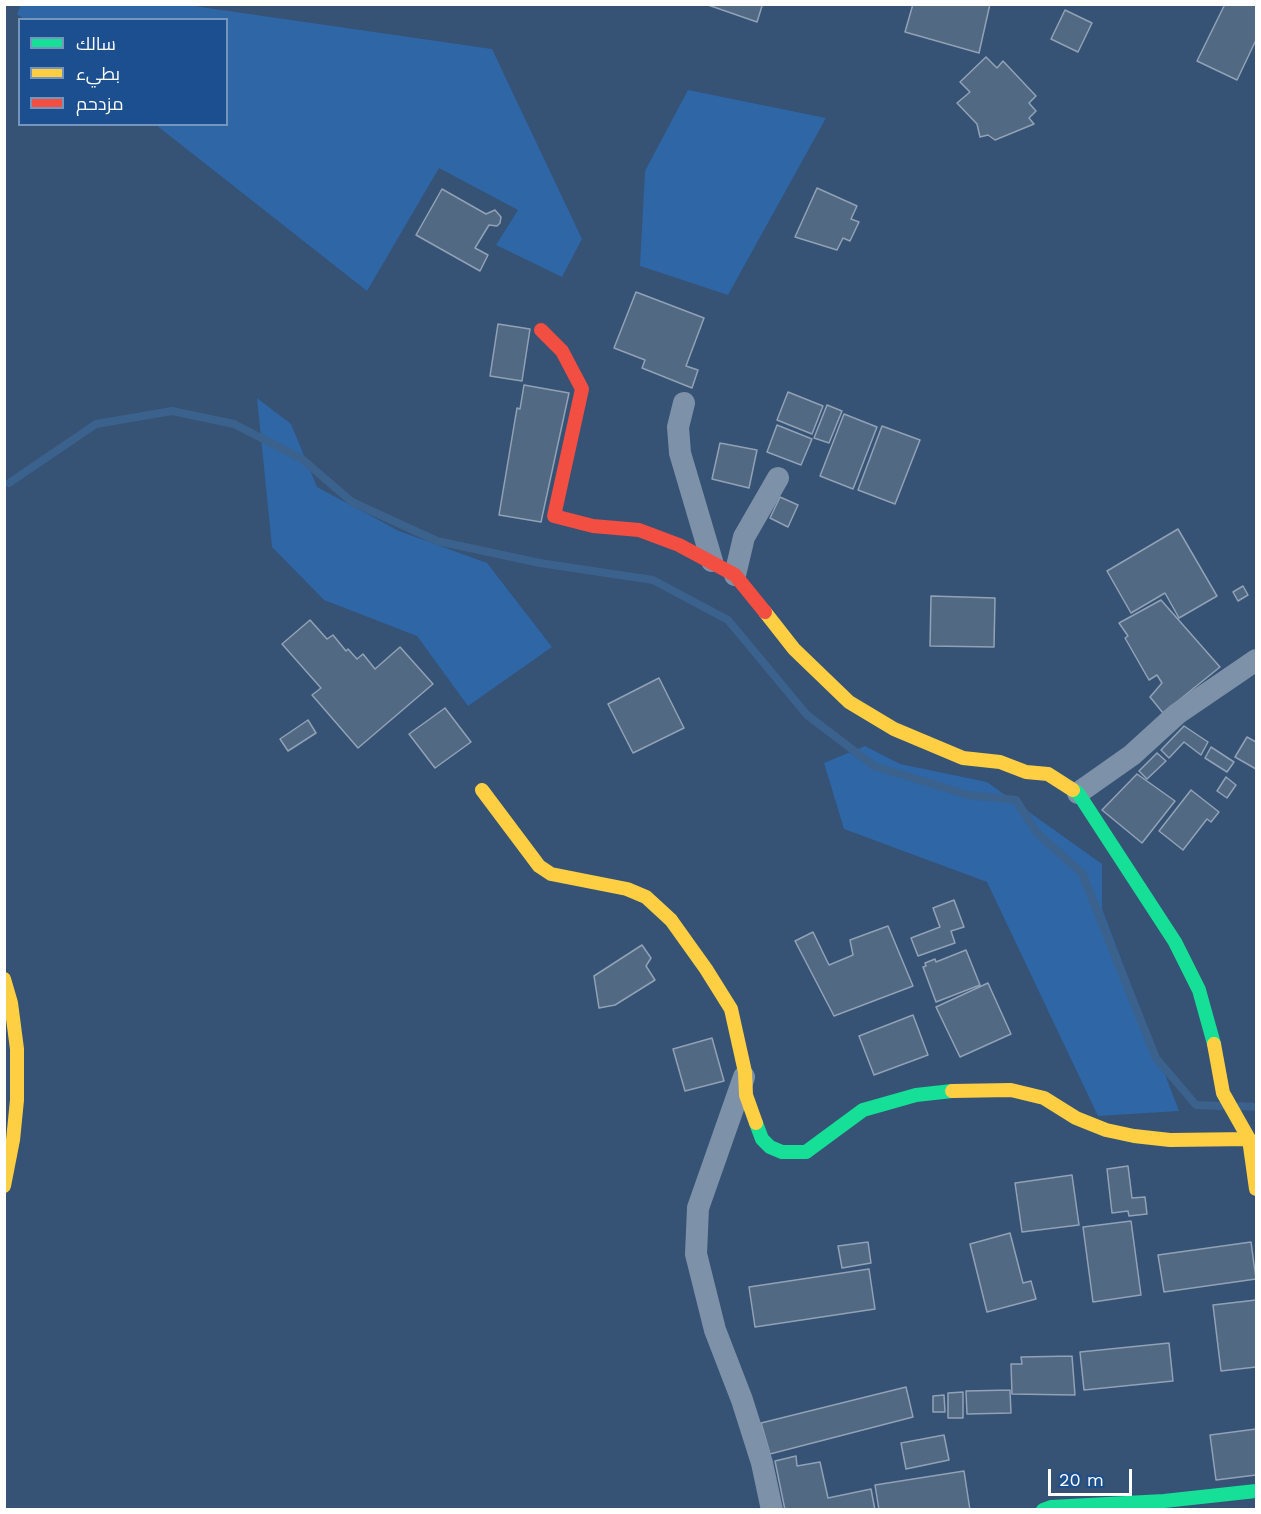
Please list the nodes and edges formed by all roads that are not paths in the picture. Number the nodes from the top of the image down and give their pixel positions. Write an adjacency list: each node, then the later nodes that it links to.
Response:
1 (541, 330): 4 (main road)
2 (684, 403): 4 (street)
3 (778, 478): 5 (street)
4 (712, 561): 5 (main road)
5 (735, 575): 8 (main road)
6 (1257, 660): 8 (street)
7 (482, 790): 10 (main road)
8 (1078, 793): 11 (main road)
9 (4, 979): 12 (main road)
10 (745, 1072): 11 (main road); 15 (street)
11 (1252, 1142): 13 (main road)
12 (4, 1186)
13 (1257, 1189)
14 (1257, 1491): 16 (main road)
15 (772, 1509)
16 (1043, 1509)

